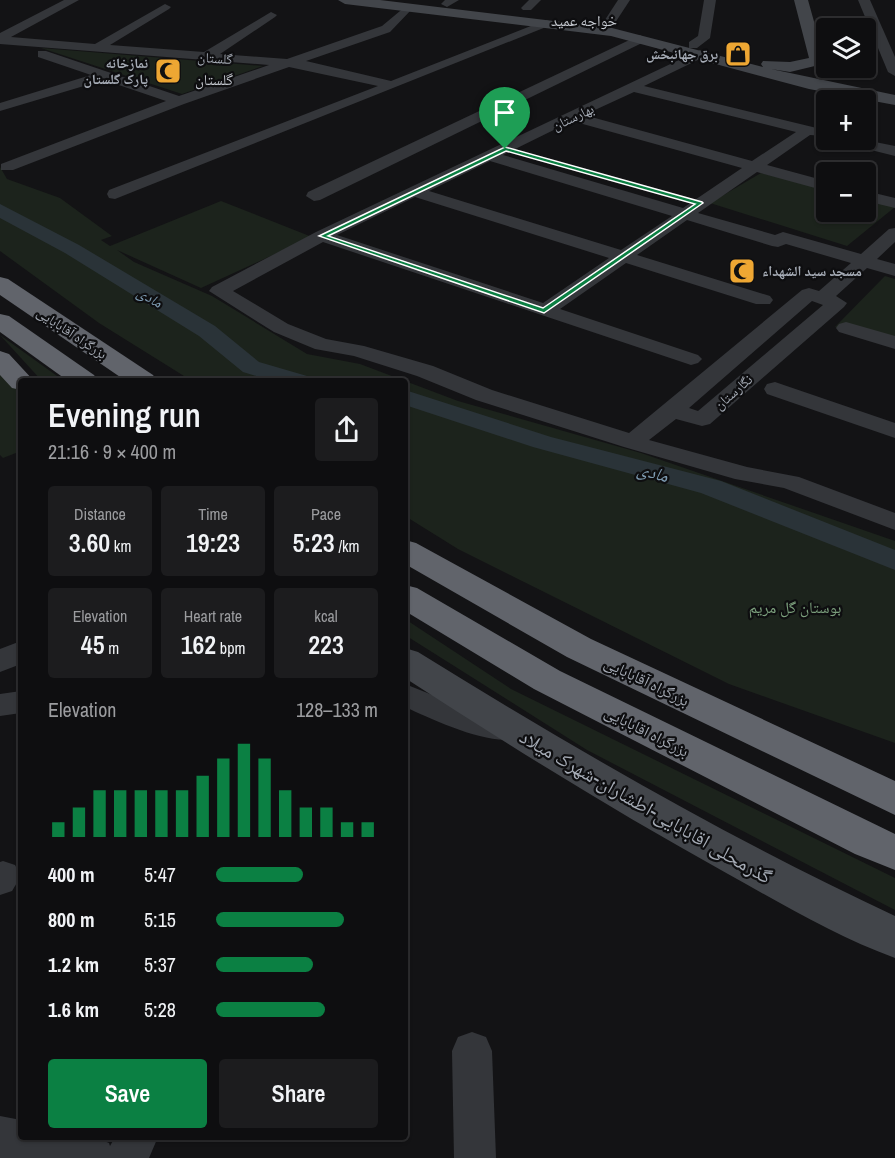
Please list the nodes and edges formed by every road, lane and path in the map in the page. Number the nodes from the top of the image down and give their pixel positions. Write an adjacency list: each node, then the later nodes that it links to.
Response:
1 (73, 0): 17 (street)
2 (345, 0): 13 (main road)
3 (624, 0): 14 (street)
4 (710, 0): 19 (street)
5 (801, 0): 15 (main road)
6 (814, 0): 12 (main road)
7 (864, 0): 24 (street)
8 (450, 2): 9 (main road); 13 (main road)
9 (409, 4): 23 (street)
10 (165, 7): 18 (street)
11 (271, 15): 20 (street)
12 (818, 18)
13 (560, 22): 14 (main road); 16 (main road); 27 (street)
14 (608, 26): 19 (main road)
15 (816, 29)
16 (640, 39): 19 (main road); 45 (street)
17 (8, 45): 18 (street, گلستان); 25 (street)
18 (95, 49): 20 (street, گلستان)
19 (696, 50): 21 (main road); 29 (street, بهارستان); 31 (main road)
20 (206, 57): 23 (street, گلستان)
21 (745, 60): 22 (main road); 28 (main road)
22 (816, 61)
23 (291, 63): 27 (street, گلستان); 32 (street)
24 (895, 72)
25 (103, 76): 32 (street); 33 (street)
26 (847, 78): 28 (main road)
27 (392, 86): 44 (street)
28 (857, 86): 30 (main road)
29 (634, 88): 34 (street, بهارستان); 35 (street)
30 (895, 92)
31 (895, 100)
32 (179, 101): 40 (street)
33 (0, 107)
34 (573, 117): 39 (street, بهارستان); 41 (street)
35 (808, 130): 36 (street); 41 (street)
36 (816, 132)
37 (876, 147): 38 (street)
38 (895, 151)
39 (498, 152): 43 (street, بهارستان); 47 (street); 49 (street)
40 (7, 167)
41 (753, 167): 42 (street); 47 (street)
42 (816, 183)
43 (415, 192): 51 (street, بهارستان); 53 (street)
44 (115, 194)
45 (314, 196)
46 (876, 198): 48 (street)
47 (700, 203): 49 (street); 52 (street)
48 (895, 203)
49 (684, 214): 52 (street); 53 (street)
50 (892, 229): 54 (street, نگارستان)
51 (322, 236): 59 (street); 72 (street, بهارستان)
52 (783, 237): 54 (street)
53 (621, 257): 58 (street); 59 (street)
54 (863, 262): 55 (street); 57 (street, نگارستان)
55 (895, 270)
56 (0, 284): 66 (highway, بزرگراه آقابابایی)
57 (823, 298): 69 (street, نگارستان); 70 (street, نگارستان)
58 (763, 300)
59 (544, 311): 64 (street)
60 (0, 321): 65 (highway)
61 (846, 328): 62 (street)
62 (895, 343)
63 (0, 358): 67 (highway)
64 (691, 358)
65 (82, 378)
66 (140, 378)
67 (18, 379)
68 (774, 389): 71 (street)
69 (676, 408): 70 (street, نگارستان); 72 (street)
70 (702, 419): 73 (street)
71 (895, 431)
72 (632, 442): 73 (street)
73 (661, 450): 74 (street)
74 (895, 522)
75 (408, 552): 84 (highway, بزرگراه آقابابایی)
76 (408, 598): 85 (highway, بزرگراه اقابابایی)
77 (18, 653): 78 (street)
78 (0, 662)
79 (408, 663): 83 (main road, گذرمحلی اقابابایی-اطشاران-شهرک میلاد)
80 (408, 696): 83 (street)
81 (18, 702): 82 (street)
82 (0, 705)
83 (517, 733): 86 (main road, گذرمحلی اقابابایی-اطشاران-شهرک میلاد)
84 (895, 799)
85 (895, 852)
86 (895, 938)
87 (472, 1051): 93 (street)
88 (0, 1137): 90 (street)
89 (136, 1140): 92 (street)
90 (81, 1153): 91 (street)
91 (27, 1158)
92 (127, 1158)
93 (474, 1158)

